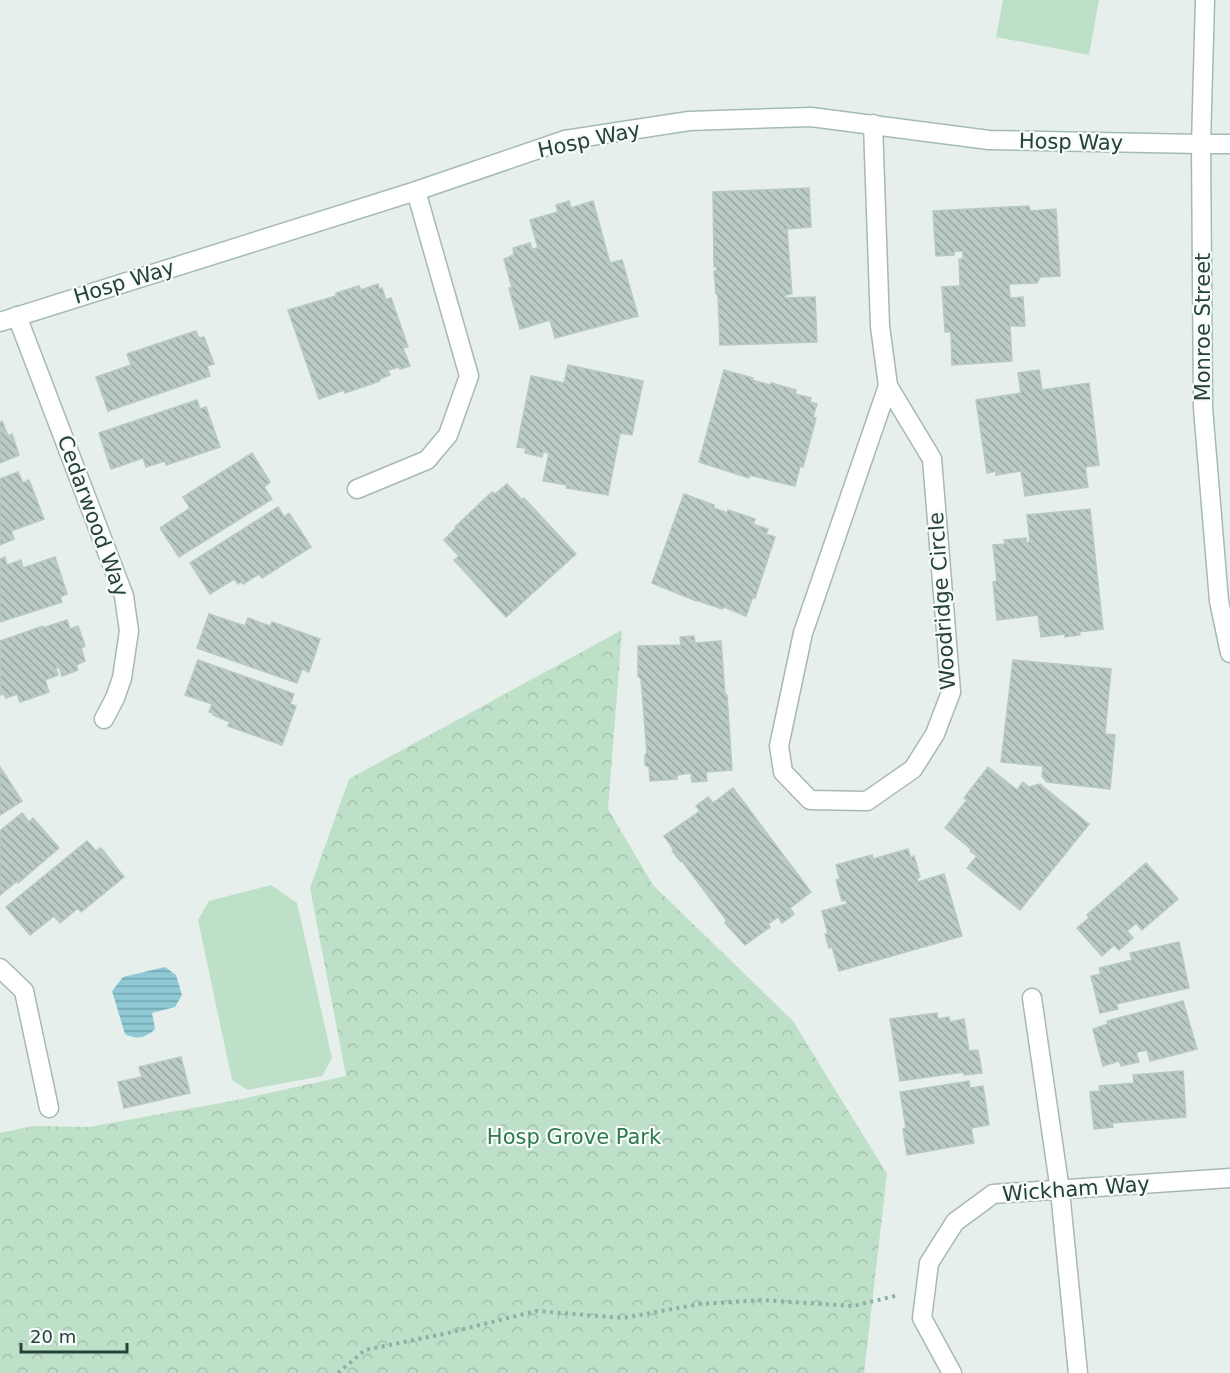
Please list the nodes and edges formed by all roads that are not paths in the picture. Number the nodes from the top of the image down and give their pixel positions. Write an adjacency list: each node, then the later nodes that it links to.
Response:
1 (1204, 0): 3 (street, Monroe Street)
2 (873, 124): 3 (street, Hosp Way); 5 (street, Hosp Way); 7 (street, Woodridge Circle)
3 (1202, 144): 4 (street, Hosp Way); 9 (street, Monroe Street)
4 (1230, 144)
5 (416, 191): 6 (street, Hosp Way); 8 (street)
6 (8, 319): 10 (street, Cedarwood Way)
7 (888, 386): 7 (street, Woodridge Circle)
8 (357, 489)
9 (1230, 653)
10 (104, 719)
11 (0, 968): 13 (street)
12 (1032, 998): 15 (street)
13 (49, 1108)
14 (1230, 1178): 15 (street, Wickham Way)
15 (1060, 1191): 16 (street, Wickham Way); 17 (street)
16 (952, 1373)
17 (1078, 1373)

